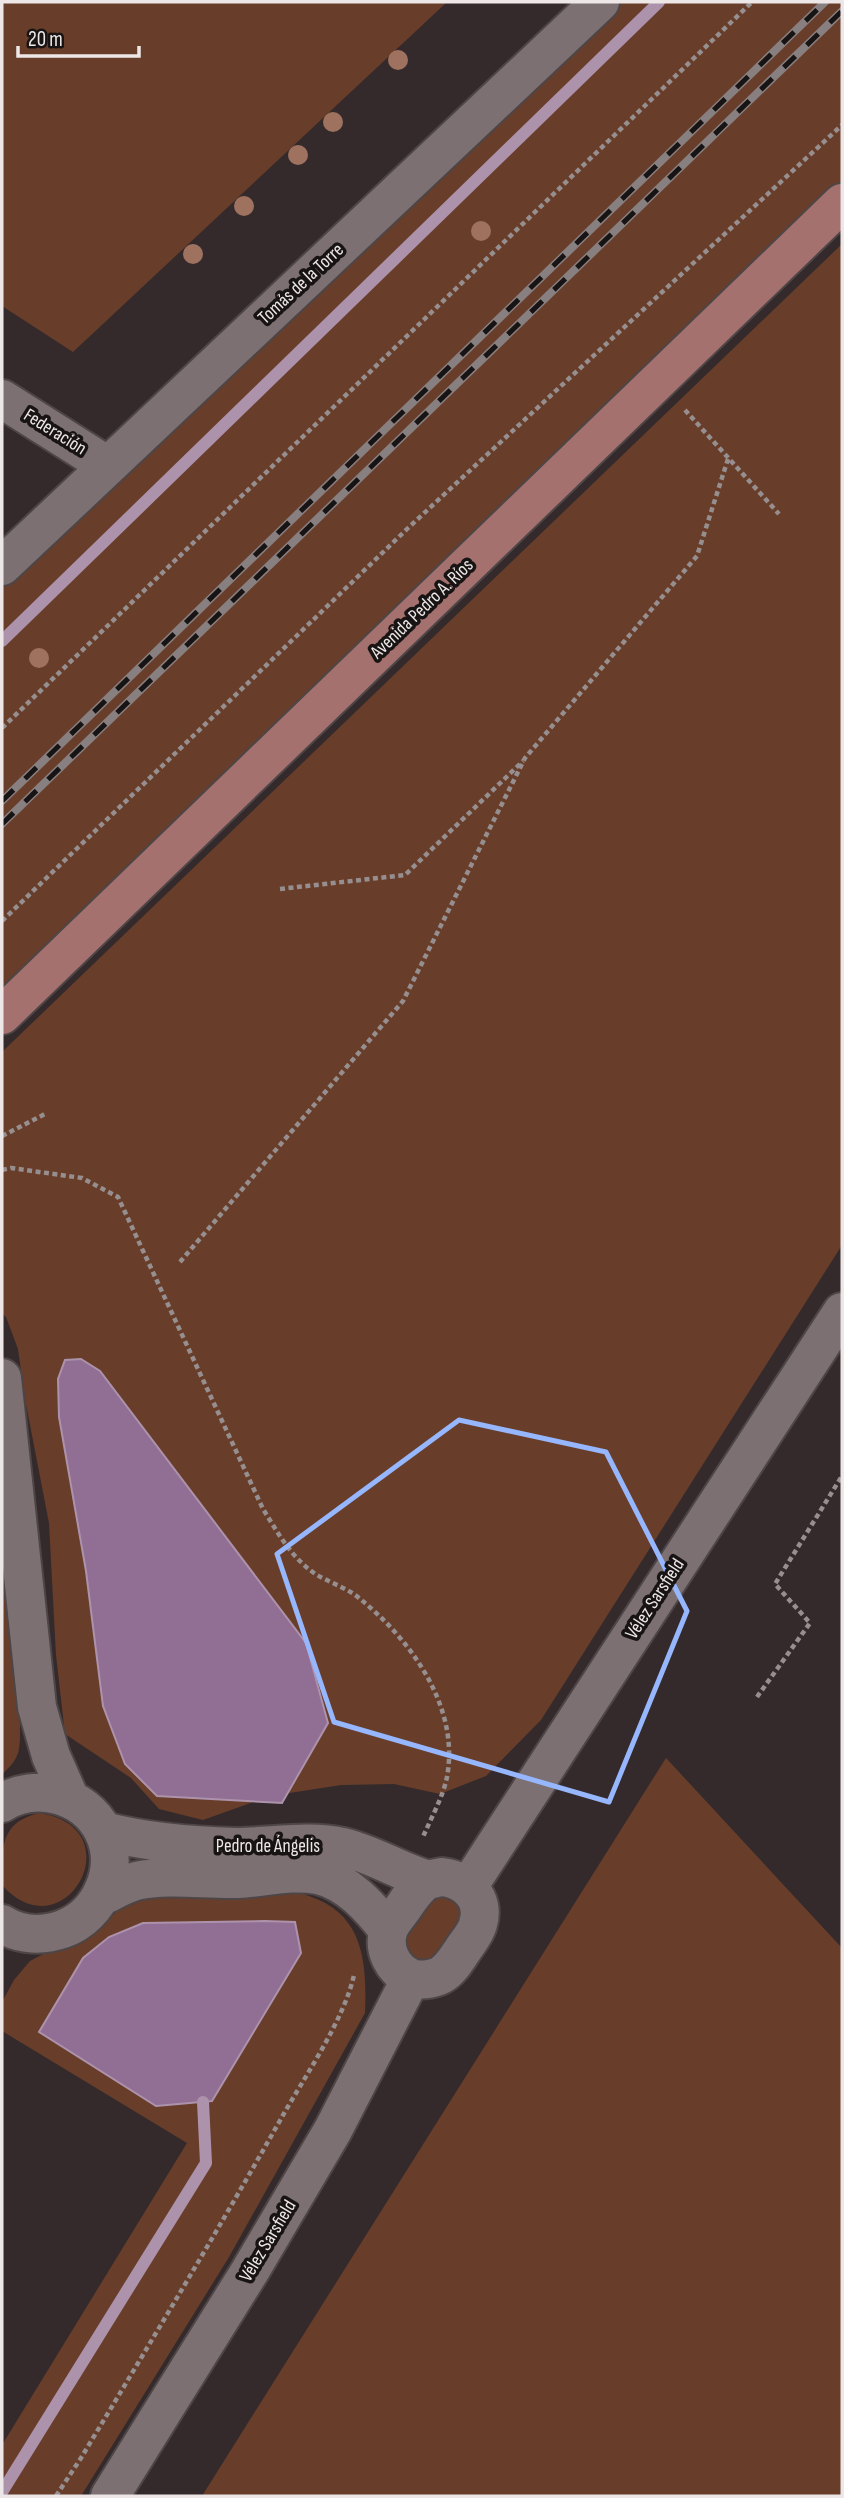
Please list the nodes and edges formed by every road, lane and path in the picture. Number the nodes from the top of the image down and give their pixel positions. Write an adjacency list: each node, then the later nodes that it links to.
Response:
1 (600, 2): 8 (street, Tomás de la Torre)
2 (752, 2): 11 (path)
3 (842, 125): 14 (path)
4 (842, 203): 5 (main road, Avenida Pedro A. Ríos)
5 (659, 381): 7 (path); 15 (main road, Avenida Pedro A. Ríos)
6 (2, 399): 8 (street, Federación)
7 (729, 458): 9 (path); 12 (path)
8 (108, 466): 10 (street, Tomás de la Torre)
9 (779, 514)
10 (2, 566)
11 (2, 728)
12 (525, 758): 13 (path); 19 (path)
13 (280, 889)
14 (2, 921)
15 (2, 1015)
16 (45, 1114): 17 (path)
17 (2, 1136)
18 (2, 1170): 28 (path)
19 (180, 1262)
20 (842, 1312): 30 (street, Vélez Sarsfield)
21 (2, 1378): 24 (street)
22 (842, 1476): 23 (path)
23 (757, 1697)
24 (37, 1707): 25 (street); 26 (street)
25 (70, 1798): 26 (street); 27 (street)
26 (6, 1800)
27 (103, 1831): 29 (street, Pedro de Ángelis); 31 (street)
28 (423, 1839)
29 (428, 1880): 30 (street); 32 (street)
30 (468, 1886): 35 (street)
31 (102, 1896): 32 (street, Pedro de Ángelis); 33 (street)
32 (388, 1930): 35 (street)
33 (4, 1932)
34 (355, 1970): 36 (path)
35 (411, 1978): 37 (street, Vélez Sarsfield)
36 (56, 2496)
37 (110, 2496)

